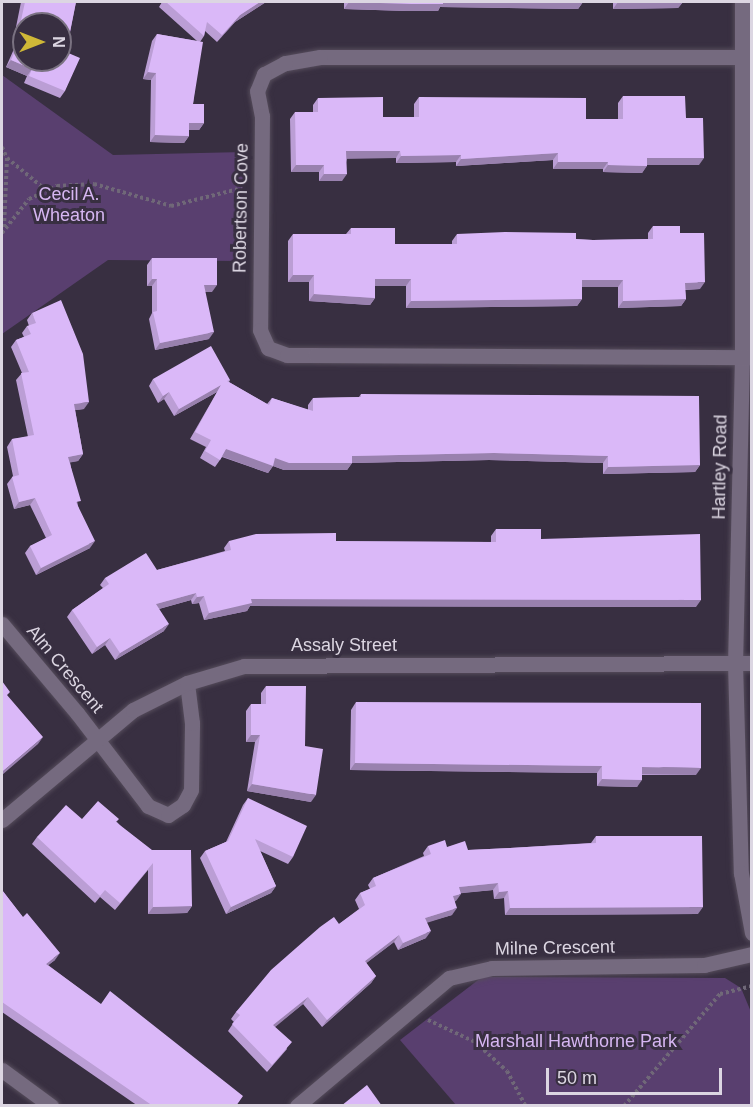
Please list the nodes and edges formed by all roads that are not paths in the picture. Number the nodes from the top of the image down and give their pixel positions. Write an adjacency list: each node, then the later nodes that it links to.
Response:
1 (742, 2): 2 (street, Hartley Road)
2 (747, 57): 3 (street, Hartley Road); 3 (street, Robertson Cove)
3 (747, 357): 5 (street, Hartley Road)
4 (2, 624): 8 (street, Alm Crescent)
5 (735, 663): 6 (street, Assaly Street); 7 (street, Assaly Street); 10 (street, Hartley Road)
6 (752, 663)
7 (187, 683): 8 (street, Assaly Street); 8 (street, Alm Crescent)
8 (98, 740): 9 (street, Assaly Street)
9 (2, 820)
10 (752, 933)
11 (752, 954): 14 (street, Milne Crescent)
12 (2, 1070): 13 (street)
13 (51, 1106)
14 (297, 1106)

